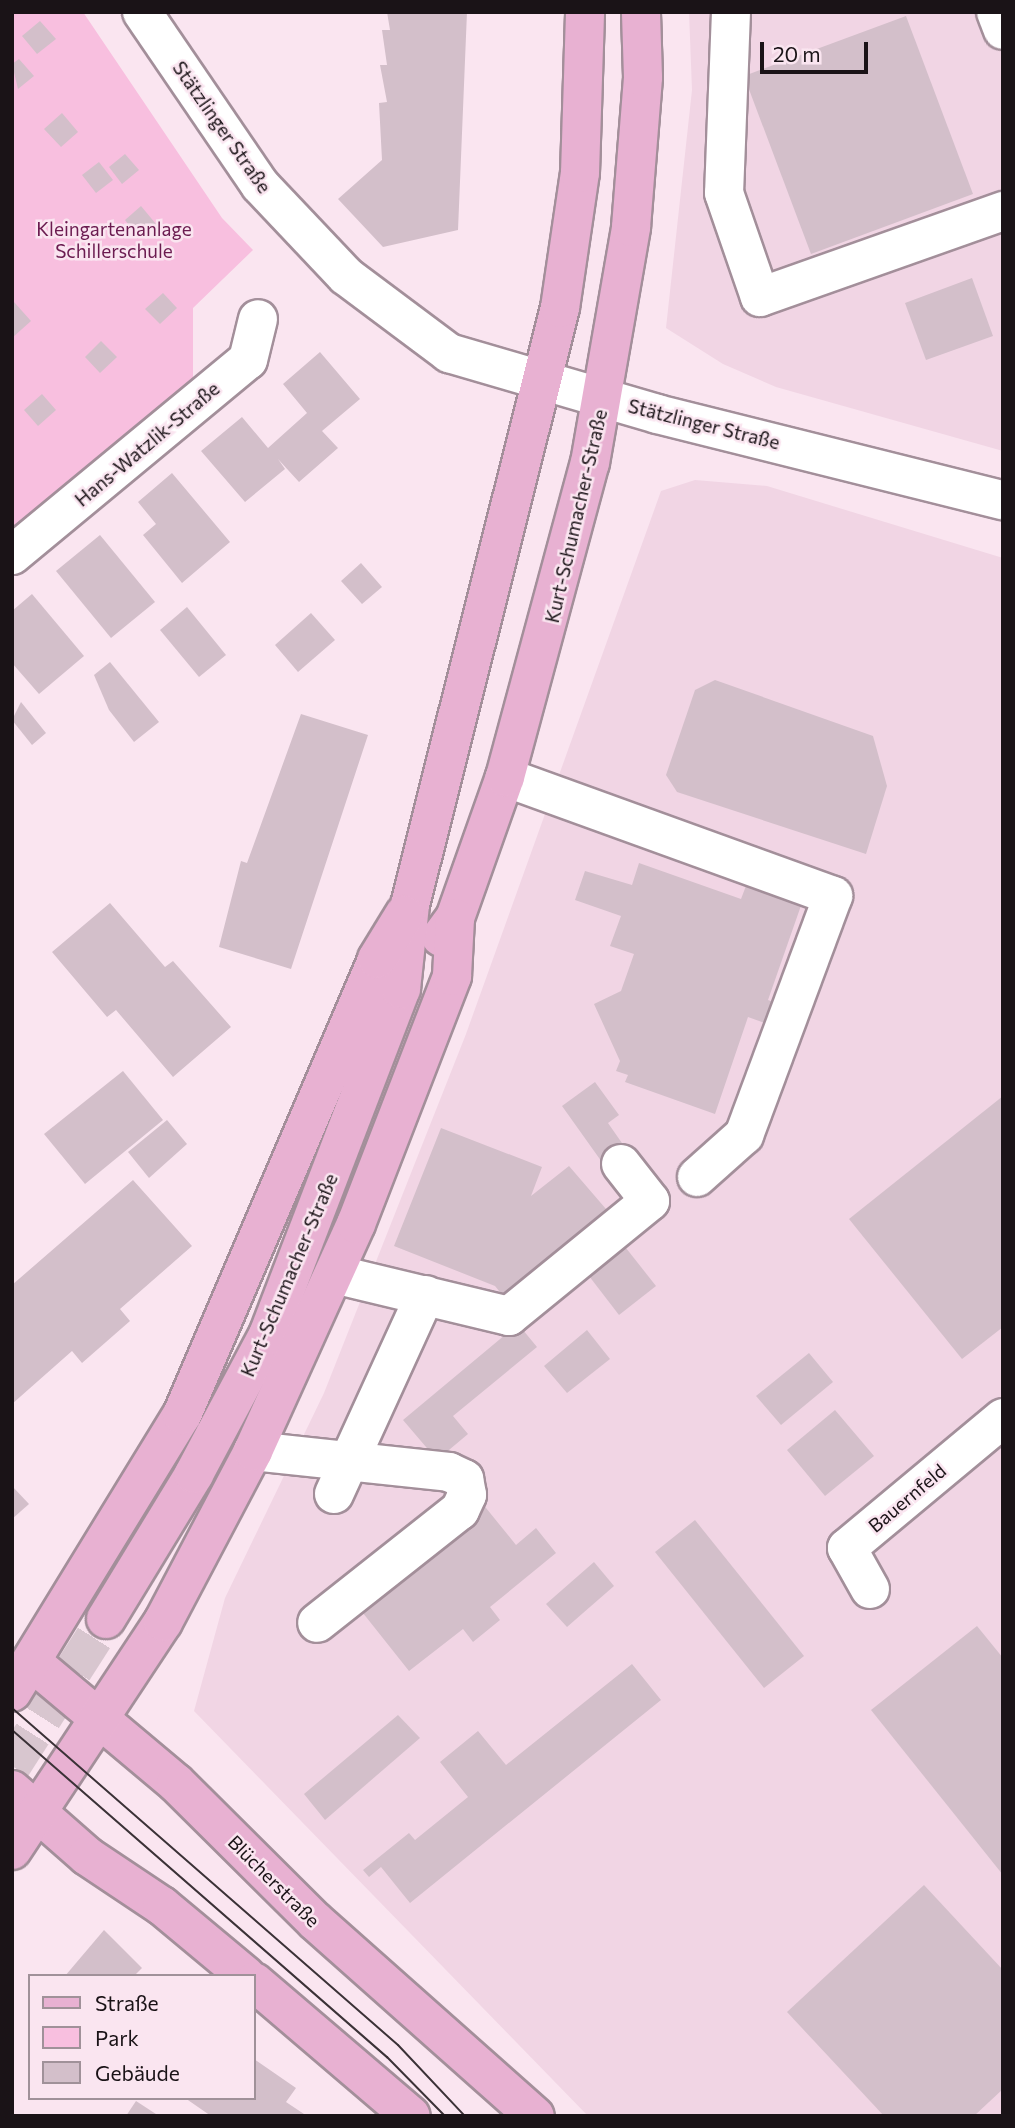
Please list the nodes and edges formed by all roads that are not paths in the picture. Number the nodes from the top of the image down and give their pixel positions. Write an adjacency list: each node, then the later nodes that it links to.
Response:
1 (142, 12): 9 (street, Stätzlinger Straße)
2 (585, 12): 9 (main road, Kurt-Schumacher-Straße)
3 (640, 12): 10 (main road, Kurt-Schumacher-Straße)
4 (731, 12): 7 (street)
5 (996, 12): 6 (street)
6 (1003, 30)
7 (1003, 211)
8 (258, 318): 12 (street, Hans-Watzlik-Straße)
9 (542, 383): 10 (street, Stätzlinger Straße); 14 (main road, Kurt-Schumacher-Straße)
10 (604, 399): 11 (street, Stätzlinger Straße); 13 (main road, Kurt-Schumacher-Straße)
11 (1003, 500)
12 (12, 555)
13 (505, 777): 15 (main road, Kurt-Schumacher-Straße); 18 (street)
14 (410, 905): 16 (main road, Kurt-Schumacher-Straße); 27 (main road)
15 (456, 918): 16 (main road, Kurt-Schumacher-Straße); 19 (main road)
16 (401, 989): 25 (main road, Kurt-Schumacher-Straße)
17 (621, 1164): 20 (street)
18 (697, 1177)
19 (334, 1274): 20 (street); 22 (main road)
20 (425, 1295): 23 (street)
21 (1003, 1418): 24 (street, Bauernfeld)
22 (253, 1451): 23 (street); 28 (main road)
23 (340, 1480): 26 (street)
24 (870, 1589)
25 (106, 1619)
26 (317, 1623)
27 (19, 1668): 28 (main road, Blücherstraße)
28 (99, 1715): 29 (main road); 36 (main road, Blücherstraße)
29 (24, 1801): 30 (main road); 31 (main road)
30 (12, 1850)
31 (243, 1974)
32 (256, 1984): 33 (main road)
33 (354, 2068): 34 (street); 35 (main road)
34 (393, 2116)
35 (411, 2116)
36 (535, 2116)

